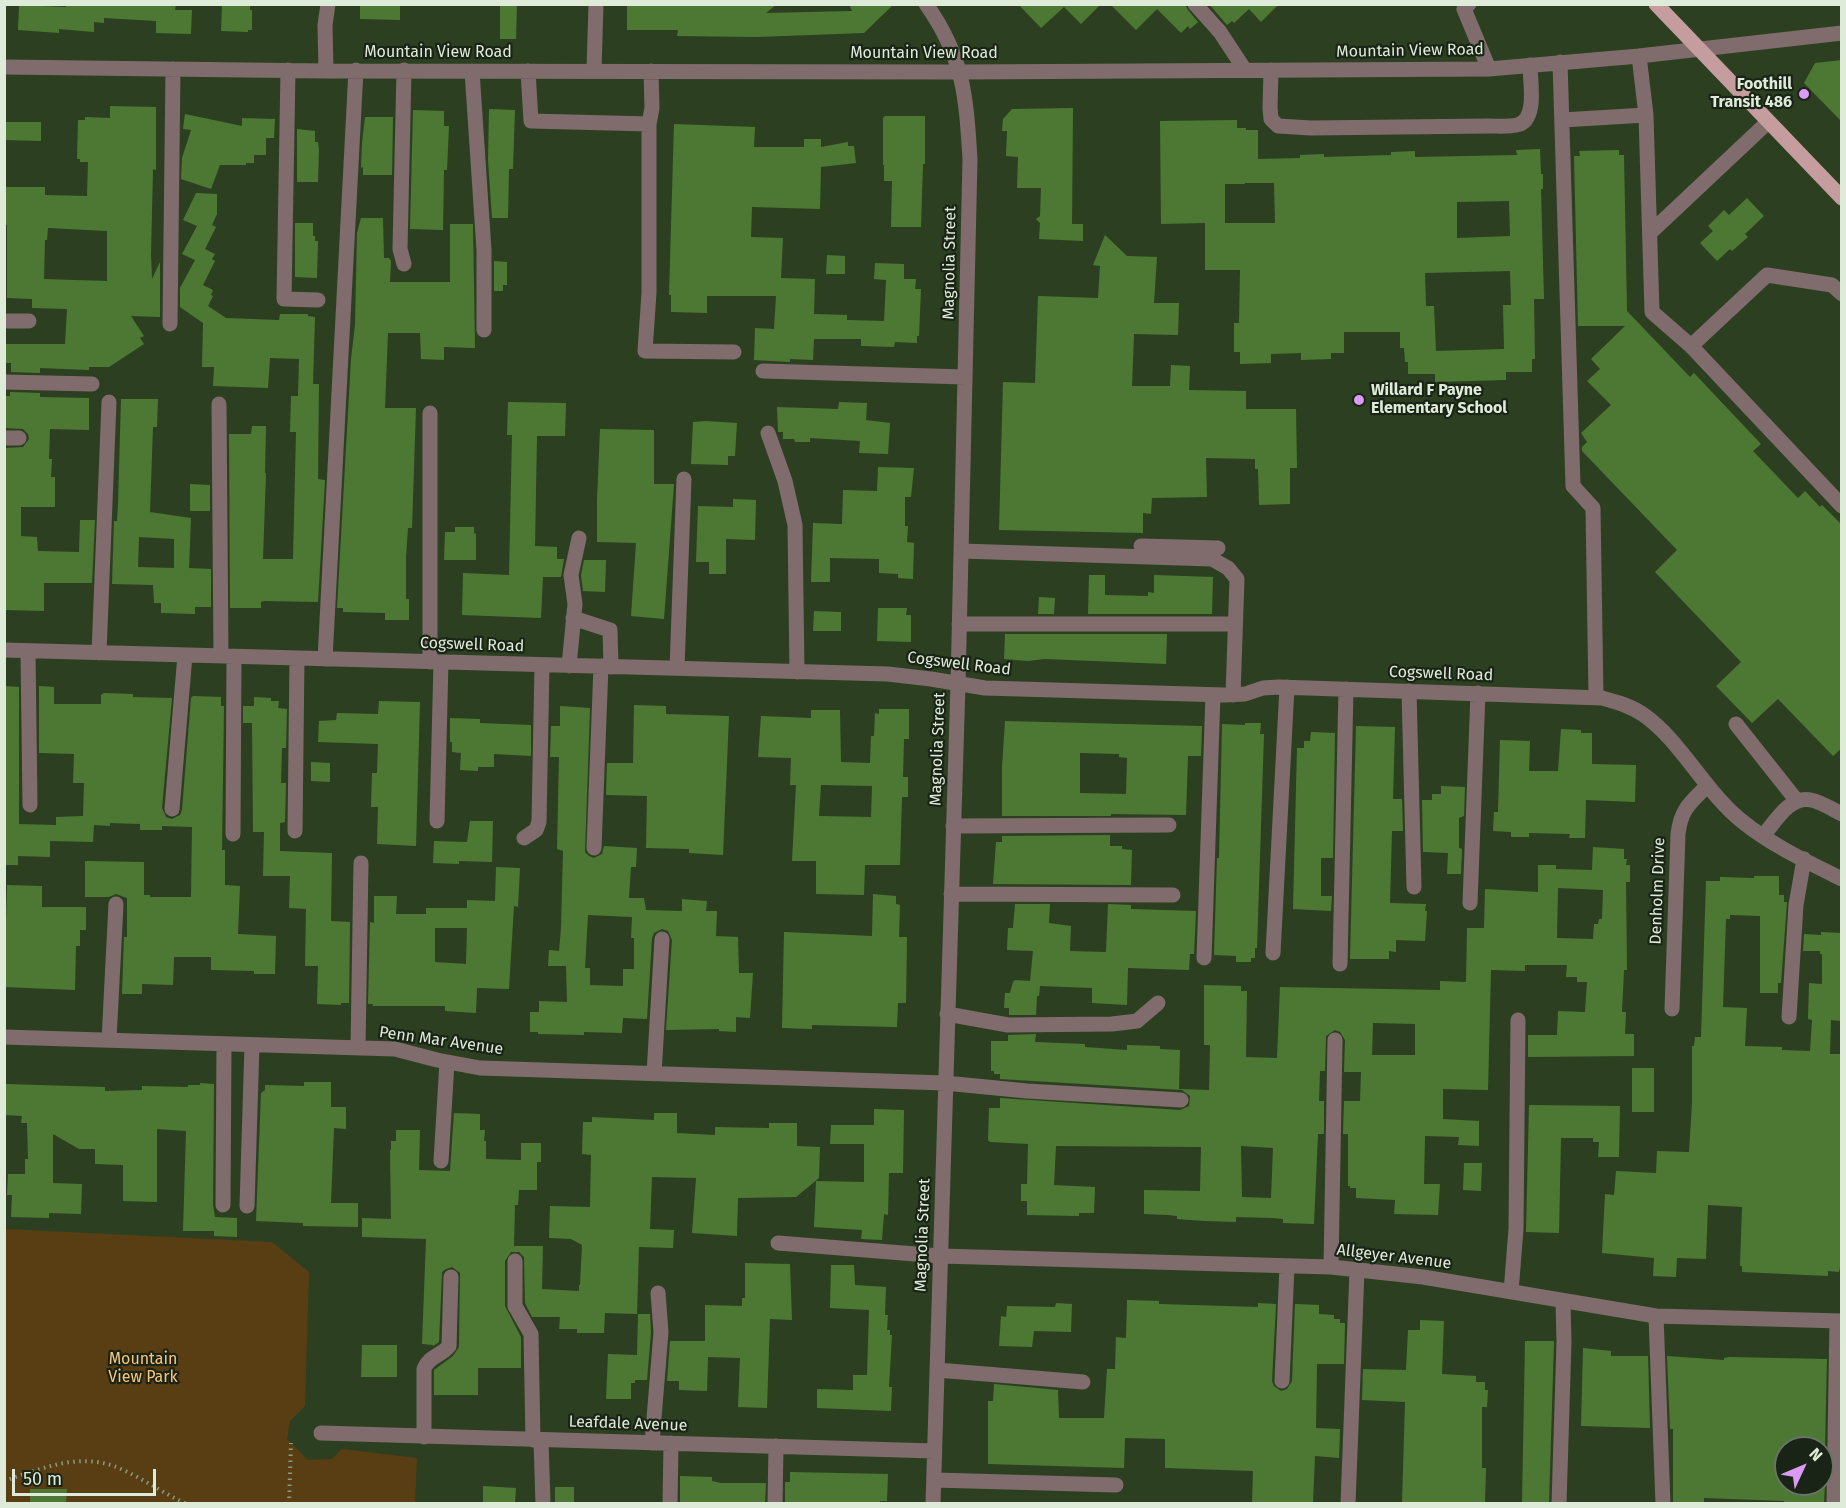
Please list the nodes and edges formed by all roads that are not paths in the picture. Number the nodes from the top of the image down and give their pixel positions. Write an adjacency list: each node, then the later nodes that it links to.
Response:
1 (328, 4): 16 (street)
2 (596, 4): 23 (street)
3 (926, 4): 25 (street, Magnolia Street)
4 (1195, 4): 19 (street)
5 (1469, 4): 14 (street)
6 (1656, 4): 8 (main road)
7 (1842, 33): 8 (street, Mountain View Road)
8 (1698, 48): 9 (street, Mountain View Road); 28 (main road)
9 (1639, 56): 10 (street, Mountain View Road); 26 (street)
10 (1560, 62): 11 (street, Mountain View Road); 27 (street)
11 (1530, 65): 14 (street, Mountain View Road); 20 (street)
12 (4, 67): 13 (street, Mountain View Road)
13 (173, 69): 15 (street, Mountain View Road); 37 (street)
14 (1489, 69): 20 (street, Mountain View Road)
15 (288, 70): 16 (street, Mountain View Road); 34 (street)
16 (326, 70): 17 (street, Mountain View Road)
17 (356, 70): 18 (street, Mountain View Road); 63 (street)
18 (404, 70): 21 (street, Mountain View Road); 32 (street)
19 (1245, 70): 20 (street, Mountain View Road); 25 (street, Mountain View Road)
20 (1271, 70)
21 (472, 71): 22 (street, Mountain View Road); 38 (street)
22 (528, 71): 23 (street, Mountain View Road); 29 (street)
23 (594, 71): 24 (street, Mountain View Road)
24 (651, 71): 25 (street, Mountain View Road); 29 (street)
25 (961, 72): 42 (street, Magnolia Street)
26 (1646, 115): 27 (street); 31 (street)
27 (1562, 120): 77 (street)
28 (1768, 122): 30 (main road); 31 (street)
29 (649, 124): 40 (street)
30 (1842, 198)
31 (1651, 232): 39 (street)
32 (404, 264)
33 (1842, 294): 39 (street)
34 (318, 300)
35 (4, 321): 36 (street)
36 (29, 321)
37 (170, 324)
38 (484, 330)
39 (1691, 346): 50 (street)
40 (734, 352)
41 (763, 371): 42 (street)
42 (965, 376): 52 (street, Magnolia Street)
43 (4, 382): 44 (street)
44 (92, 384)
45 (109, 402): 59 (street)
46 (219, 404): 61 (street)
47 (430, 412): 64 (street)
48 (768, 432): 69 (street)
49 (684, 479): 68 (street)
50 (1842, 506)
51 (579, 538): 54 (street)
52 (961, 547): 53 (street); 55 (street, Magnolia Street); 56 (street)
53 (1218, 548)
54 (573, 618): 66 (street); 67 (street)
55 (959, 624): 56 (street); 70 (street, Magnolia Street)
56 (1235, 624): 76 (street)
57 (4, 650): 58 (street, Cogswell Road)
58 (28, 651): 59 (street, Cogswell Road); 81 (street)
59 (99, 653): 60 (street, Cogswell Road)
60 (185, 655): 61 (street, Cogswell Road); 82 (street)
61 (227, 656): 62 (street, Cogswell Road); 88 (street)
62 (297, 658): 63 (street, Cogswell Road); 87 (street)
63 (325, 659): 64 (street, Cogswell Road)
64 (435, 662): 65 (street, Cogswell Road); 84 (street)
65 (542, 665): 66 (street, Cogswell Road); 90 (street)
66 (569, 666): 67 (street, Cogswell Road)
67 (606, 667): 68 (street, Cogswell Road); 91 (street)
68 (677, 668): 69 (street, Cogswell Road)
69 (797, 672): 70 (street, Cogswell Road)
70 (958, 684): 75 (street, Cogswell Road); 86 (street, Magnolia Street)
71 (1287, 687): 72 (street, Cogswell Road); 76 (street, Cogswell Road); 101 (street)
72 (1346, 689): 73 (street, Cogswell Road); 103 (street)
73 (1409, 691): 74 (street, Cogswell Road); 95 (street)
74 (1478, 693): 77 (street, Cogswell Road); 98 (street)
75 (1213, 695): 76 (street, Cogswell Road); 102 (street)
76 (1233, 695)
77 (1596, 698): 79 (street, Cogswell Road)
78 (1736, 724): 80 (street)
79 (1707, 786): 89 (street, Cogswell Road); 105 (street, Denholm Drive)
80 (1797, 801): 83 (street); 89 (street)
81 (30, 805)
82 (172, 809)
83 (1842, 814)
84 (437, 821)
85 (1169, 825): 86 (street)
86 (953, 826): 96 (street, Magnolia Street)
87 (295, 831)
88 (233, 834)
89 (1763, 836): 92 (street, Cogswell Road)
90 (525, 838)
91 (594, 848)
92 (1804, 859): 94 (street, Cogswell Road); 107 (street)
93 (362, 863): 114 (street)
94 (1842, 879)
95 (1414, 887)
96 (951, 894): 97 (street); 106 (street, Magnolia Street)
97 (1173, 896)
98 (1470, 903)
99 (116, 904): 110 (street)
100 (662, 939): 116 (street)
101 (1273, 953)
102 (1204, 958)
103 (1340, 964)
104 (1158, 1003): 106 (street)
105 (1672, 1009)
106 (947, 1014): 117 (street, Magnolia Street)
107 (1789, 1017)
108 (1518, 1020): 129 (street)
109 (4, 1036): 110 (street, Penn Mar Avenue)
110 (109, 1040): 112 (street, Penn Mar Avenue)
111 (1335, 1041): 126 (street)
112 (224, 1044): 113 (street, Penn Mar Avenue); 120 (street)
113 (252, 1045): 114 (street, Penn Mar Avenue); 121 (street)
114 (358, 1048): 115 (street, Penn Mar Avenue)
115 (447, 1062): 116 (street, Penn Mar Avenue); 119 (street)
116 (654, 1074): 117 (street, Penn Mar Avenue)
117 (945, 1083): 118 (street, Penn Mar Avenue); 123 (street, Magnolia Street)
118 (1181, 1100)
119 (441, 1161)
120 (223, 1205)
121 (247, 1206)
122 (778, 1243): 123 (street, Allgeyer Avenue)
123 (940, 1256): 125 (street, Allgeyer Avenue); 134 (street, Magnolia Street)
124 (515, 1261): 139 (street)
125 (1287, 1266): 126 (street, Allgeyer Avenue); 135 (street)
126 (1331, 1267): 127 (street, Allgeyer Avenue)
127 (1357, 1270): 129 (street, Allgeyer Avenue); 150 (street)
128 (451, 1277): 138 (street)
129 (1511, 1292): 131 (street, Allgeyer Avenue)
130 (658, 1293): 140 (street)
131 (1563, 1301): 132 (street, Allgeyer Avenue); 151 (street)
132 (1656, 1316): 133 (street, Allgeyer Avenue); 152 (street)
133 (1839, 1321): 153 (street)
134 (937, 1370): 136 (street); 143 (street, Magnolia Street)
135 (1282, 1381)
136 (1083, 1382)
137 (321, 1433): 138 (street, Leafdale Avenue)
138 (424, 1437): 139 (street, Leafdale Avenue)
139 (537, 1440): 140 (street, Leafdale Avenue); 146 (street)
140 (652, 1443): 141 (street, Leafdale Avenue)
141 (671, 1443): 142 (street, Leafdale Avenue); 147 (street)
142 (776, 1446): 143 (street, Leafdale Avenue); 148 (street)
143 (934, 1451): 144 (street, Magnolia Street)
144 (934, 1480): 145 (street); 149 (street, Magnolia Street)
145 (1116, 1485)
146 (543, 1503)
147 (670, 1503)
148 (775, 1503)
149 (933, 1503)
150 (1348, 1503)
151 (1559, 1503)
152 (1663, 1503)
153 (1834, 1503)

